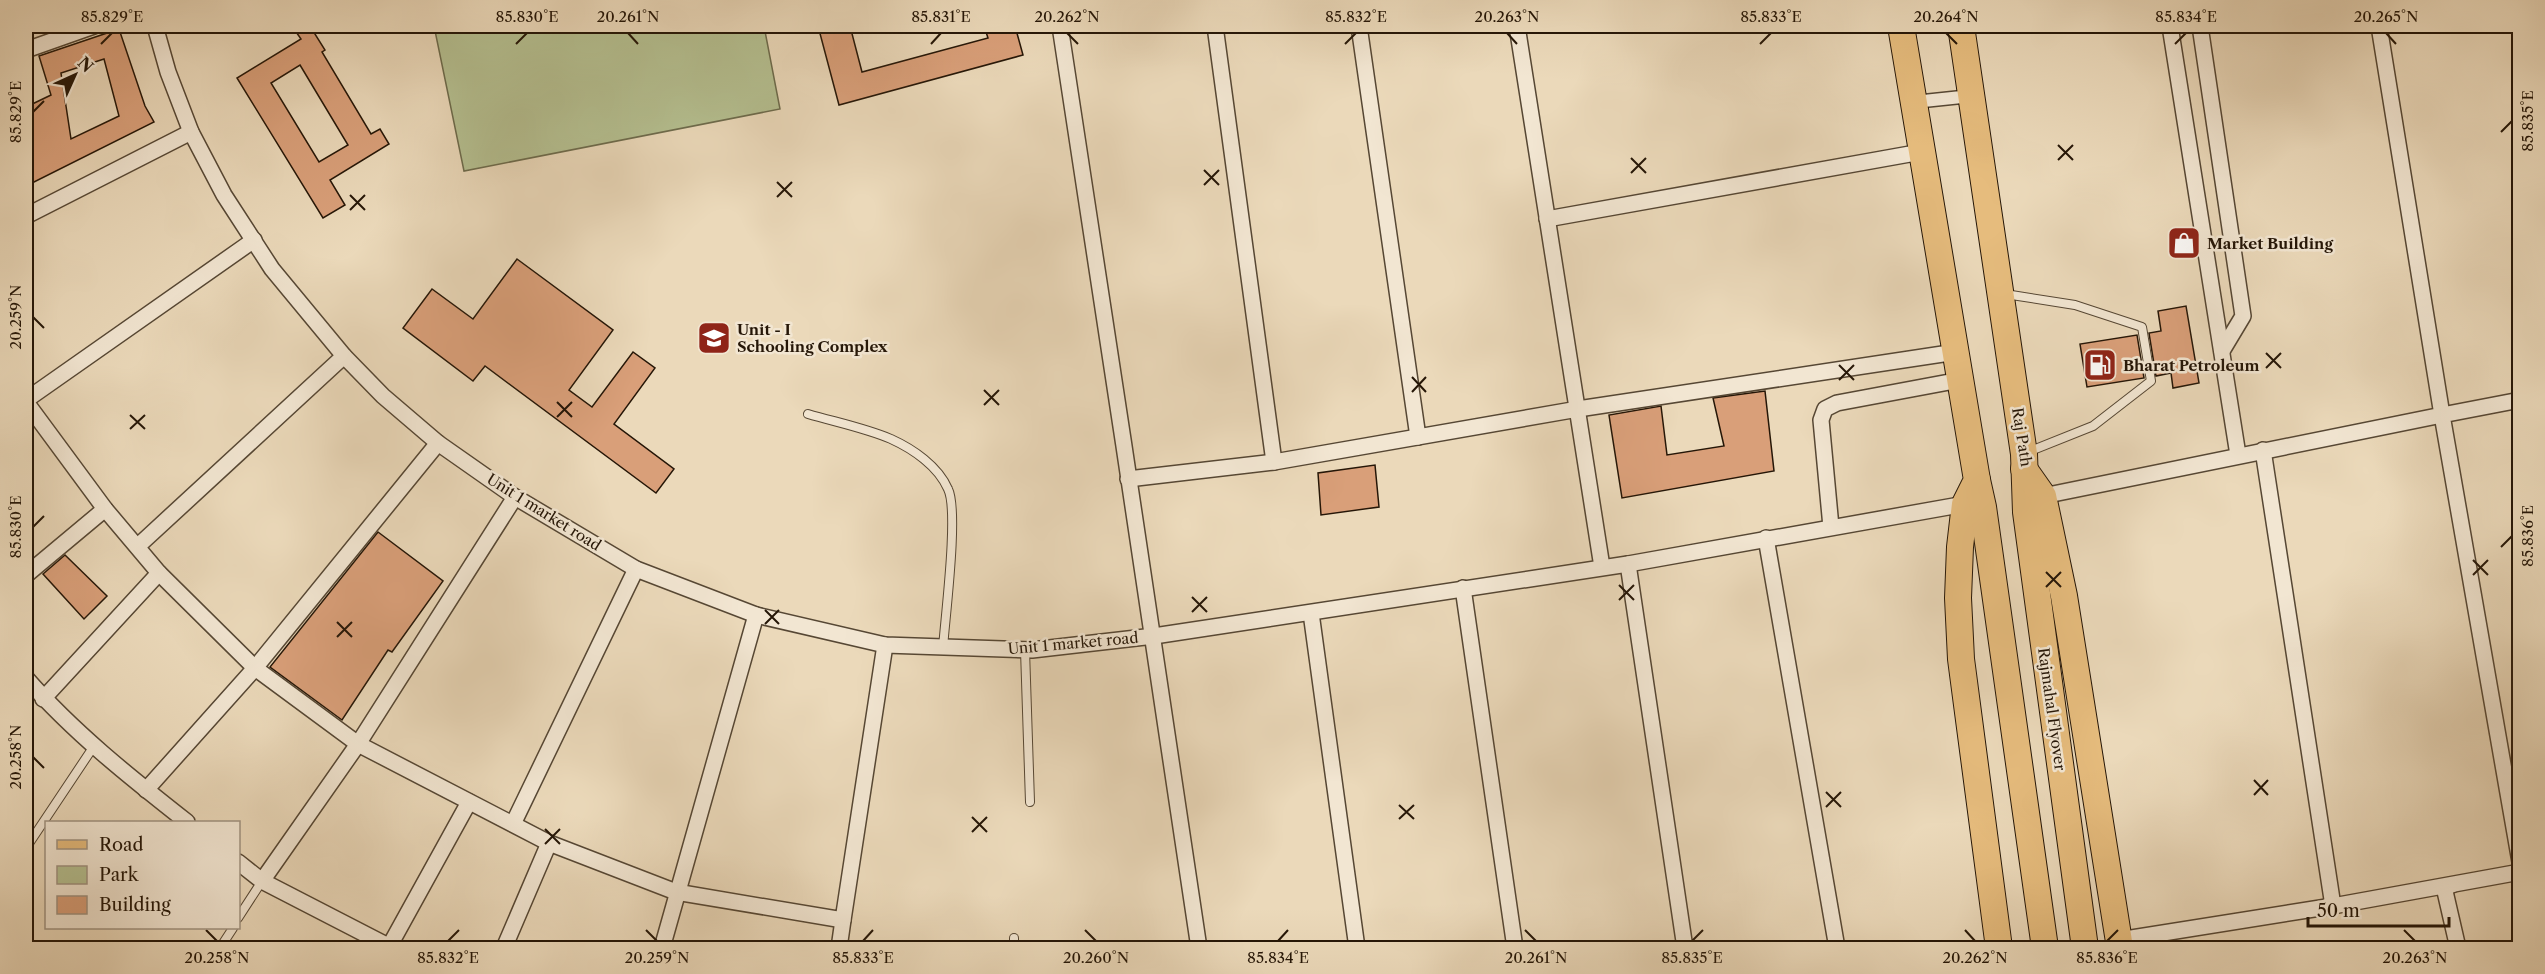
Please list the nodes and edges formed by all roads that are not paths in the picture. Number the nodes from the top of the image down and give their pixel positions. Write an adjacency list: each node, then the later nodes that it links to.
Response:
1 (94, 26): 12 (street)
2 (155, 26): 15 (street, Unit 1 market road)
3 (1060, 26): 36 (street)
4 (1215, 26): 35 (street)
5 (1359, 26): 30 (street)
6 (1517, 26): 18 (street)
7 (1901, 26): 14 (main road)
8 (1961, 26): 13 (main road, Raj Path)
9 (2170, 26): 21 (street)
10 (2200, 26): 21 (street)
11 (2379, 26): 29 (street)
12 (26, 50)
13 (1971, 96): 14 (street); 20 (main road, Raj Path)
14 (1914, 102): 16 (main road)
15 (191, 132): 17 (street); 19 (street, Unit 1 market road)
16 (1922, 152): 18 (street); 22 (main road)
17 (26, 216)
18 (1547, 219): 27 (street)
19 (254, 240): 23 (street, Unit 1 market road); 26 (street)
20 (2000, 294): 34 (main road, Raj Path); 34 (lane)
21 (2222, 351): 33 (street)
22 (1956, 352): 24 (main road); 27 (street)
23 (344, 356): 31 (street, Unit 1 market road); 44 (street)
24 (1960, 380): 37 (main road); 42 (street)
25 (2520, 400): 29 (street)
26 (26, 401): 41 (street)
27 (1578, 409): 30 (street); 46 (street)
28 (808, 414): 55 (lane)
29 (2442, 415): 32 (street); 69 (street)
30 (1418, 437): 35 (street)
31 (438, 443): 39 (street, Unit 1 market road); 57 (street)
32 (2263, 450): 33 (street); 75 (street)
33 (2238, 455): 38 (street)
34 (2024, 461): 38 (main road, Raj Path); 94 (main road, Rajmahal Flyover)
35 (1274, 462): 36 (street)
36 (1128, 479): 53 (street)
37 (1977, 480): 40 (main road); 93 (main road)
38 (2043, 496): 80 (main road, Raj Path)
39 (515, 497): 47 (street, Unit 1 market road); 60 (street)
40 (1965, 504): 42 (street, Unit 1 market road); 92 (main road)
41 (105, 509): 44 (street); 49 (street)
42 (1831, 527): 43 (street, Unit 1 market road)
43 (1766, 538): 45 (street, Unit 1 market road); 91 (street)
44 (138, 546): 48 (street)
45 (1628, 564): 46 (street, Unit 1 market road); 90 (street)
46 (1602, 567): 50 (street, Unit 1 market road)
47 (636, 569): 52 (street, Unit 1 market road); 66 (street)
48 (159, 573): 57 (street); 59 (street)
49 (26, 575)
50 (1463, 588): 51 (street, Unit 1 market road); 89 (street)
51 (1311, 612): 53 (street, Unit 1 market road); 88 (street)
52 (756, 615): 54 (street, Unit 1 market road); 74 (street)
53 (1154, 636): 56 (street, Unit 1 market road); 87 (street)
54 (885, 645): 55 (street, Unit 1 market road); 77 (street)
55 (942, 648): 56 (street, Unit 1 market road)
56 (1025, 650): 64 (lane)
57 (255, 668): 60 (street); 62 (street)
58 (26, 678): 59 (street)
59 (44, 699): 61 (street)
60 (358, 744): 63 (street); 72 (street)
61 (94, 746): 62 (street); 68 (lane)
62 (146, 790): 65 (street)
63 (470, 802): 66 (street); 82 (street)
64 (1030, 802)
65 (187, 821)
66 (513, 824): 67 (street)
67 (549, 843): 74 (street); 83 (street)
68 (26, 848)
69 (2520, 862)
70 (240, 864): 72 (street)
71 (2520, 870): 73 (street)
72 (262, 881): 76 (lane); 82 (street)
73 (2444, 886): 75 (street); 95 (street)
74 (676, 892): 77 (street); 84 (street)
75 (2333, 906): 80 (street)
76 (240, 915)
77 (843, 920): 85 (street)
78 (232, 929): 81 (lane)
79 (1014, 938): 86 (lane)
80 (2119, 944)
81 (220, 948)
82 (390, 948)
83 (504, 948)
84 (662, 948)
85 (839, 948)
86 (1014, 948)
87 (1199, 948)
88 (1356, 948)
89 (1515, 948)
90 (1685, 948)
91 (1837, 948)
92 (1999, 948)
93 (2045, 948)
94 (2085, 948)
95 (2458, 948)

